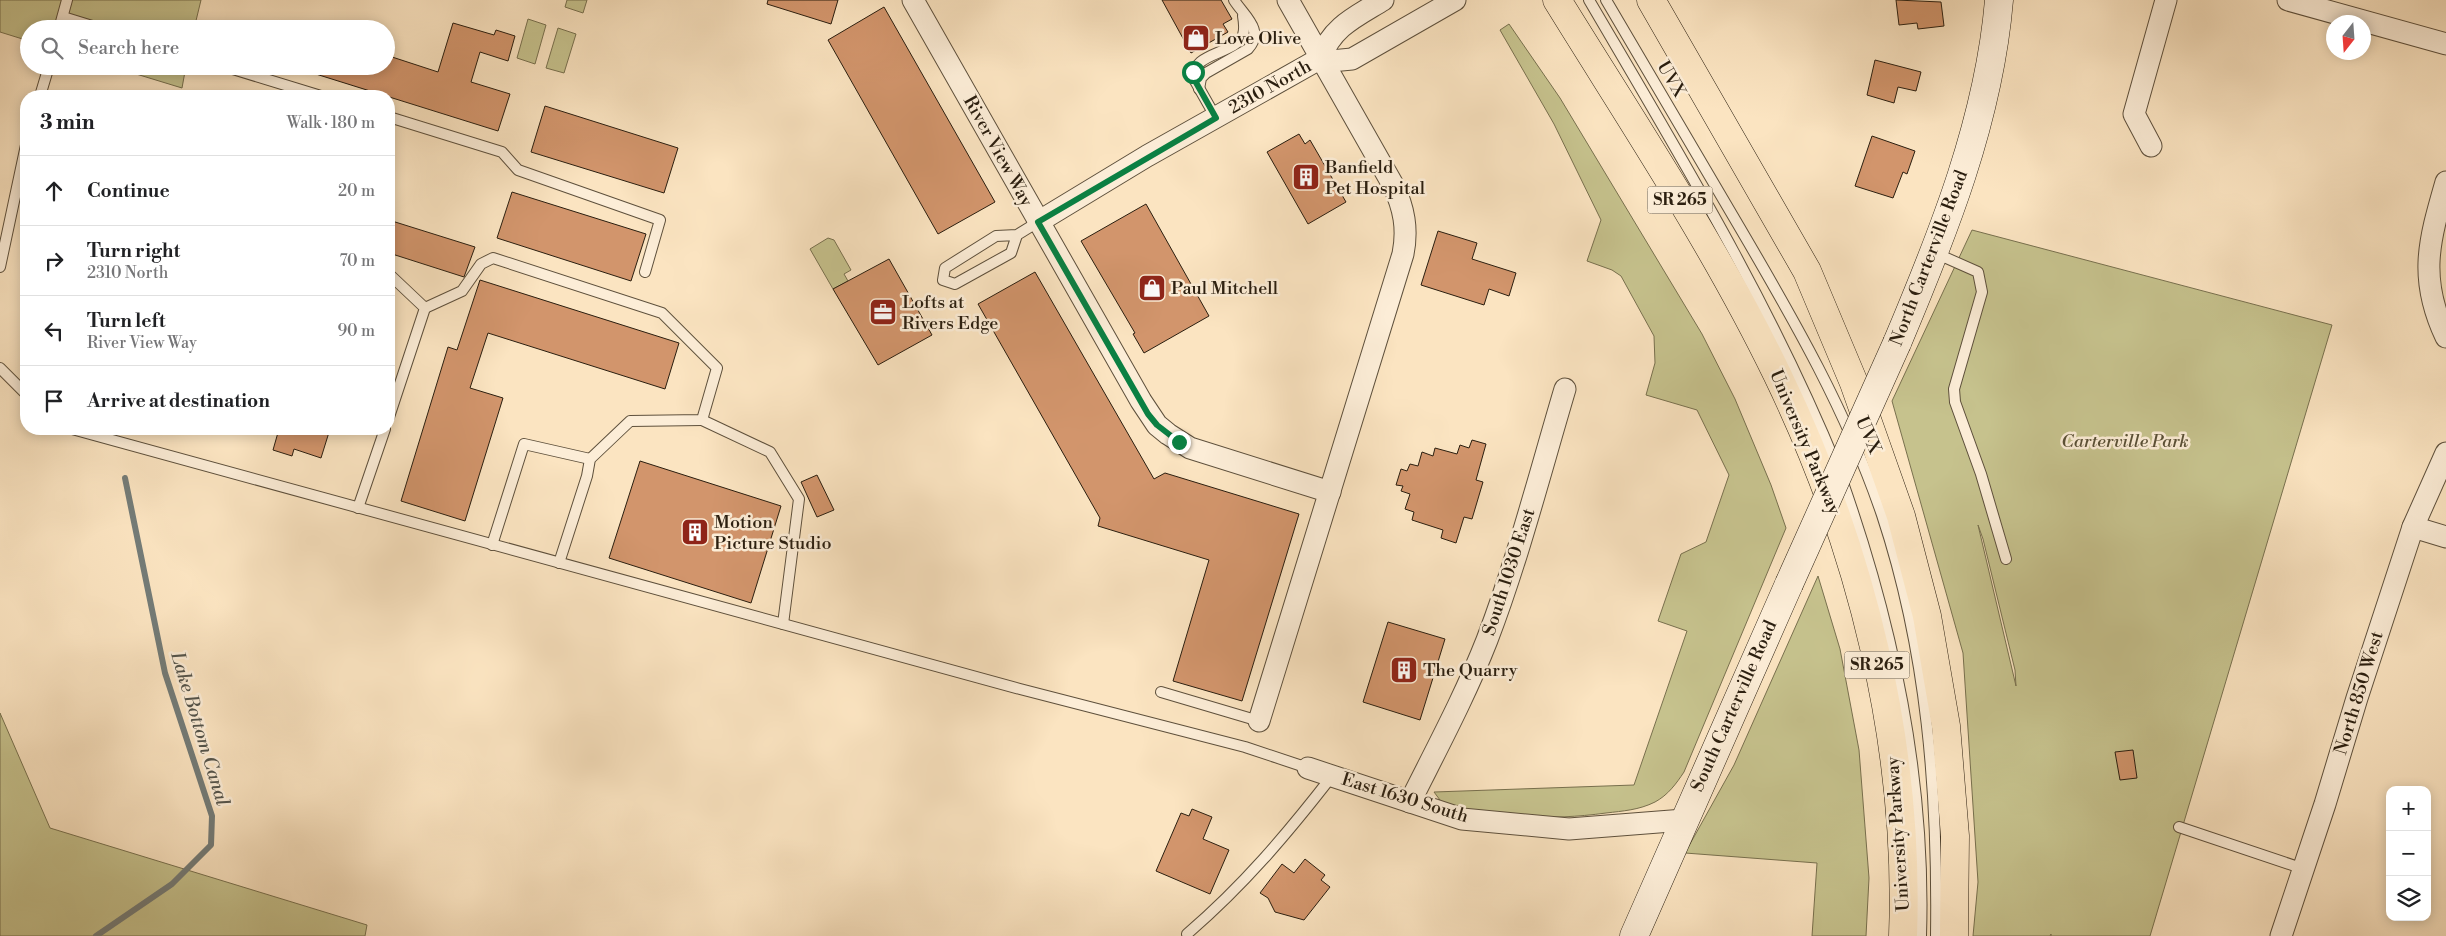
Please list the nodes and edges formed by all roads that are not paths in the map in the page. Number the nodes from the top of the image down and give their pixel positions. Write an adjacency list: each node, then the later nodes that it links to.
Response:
1 (67, 0): 14 (lane)
2 (913, 0): 28 (street, River View Way)
3 (1234, 0): 23 (lane)
4 (1288, 0): 18 (street)
5 (1383, 0): 18 (street, 2310 North)
6 (1455, 0): 18 (street, 2310 North)
7 (1557, 0): 64 (main road, University Parkway / SR 265)
8 (1589, 0): 65 (lane)
9 (1606, 0): 66 (lane, UVX)
10 (1651, 0): 67 (main road, SR 265)
11 (1999, 0): 30 (street, North Carterville Road)
12 (2166, 0): 25 (street)
13 (2288, 0): 17 (street)
14 (63, 17): 15 (lane); 16 (lane)
15 (62, 20)
16 (73, 20)
17 (2446, 44)
18 (1321, 58): 23 (street, 2310 North); 46 (street)
19 (46, 75): 21 (lane)
20 (246, 75): 22 (lane)
21 (42, 90)
22 (284, 90)
23 (1216, 118): 28 (street, 2310 North)
24 (395, 119): 32 (lane)
25 (2151, 146)
26 (20, 173): 31 (lane)
27 (2446, 182): 35 (street)
28 (1038, 222): 29 (lane); 46 (street, River View Way)
29 (1017, 235): 29 (lane)
30 (1935, 253): 45 (street, North Carterville Road, bridge); 51 (lane)
31 (0, 267)
32 (645, 272)
33 (395, 280): 34 (lane)
34 (425, 308): 39 (lane); 40 (lane)
35 (2446, 337)
36 (0, 368): 37 (lane)
37 (20, 388)
38 (1565, 389): 58 (street, South 1030 East)
39 (395, 399)
40 (702, 420): 44 (lane); 53 (lane)
41 (94, 435): 47 (lane)
42 (383, 435): 47 (lane)
43 (2446, 453): 48 (street, North 850 West)
44 (590, 460): 50 (lane); 52 (lane)
45 (1836, 477): 59 (street, South Carterville Road, bridge)
46 (1330, 492): 55 (street)
47 (358, 508): 50 (lane)
48 (2413, 527): 49 (street); 61 (street, North 850 West)
49 (2446, 537)
50 (492, 545): 52 (lane)
51 (2006, 559)
52 (559, 563): 53 (lane)
53 (783, 624): 56 (lane)
54 (1161, 692): 55 (lane)
55 (1259, 722)
56 (1308, 768): 57 (street, East 1630 South)
57 (1332, 776): 58 (street, East 1630 South); 62 (lane)
58 (1410, 802): 59 (street, East 1630 South)
59 (1684, 820): 63 (street, South Carterville Road)
60 (2179, 827): 61 (lane)
61 (2304, 869): 68 (street, North 850 West)
62 (1187, 934)
63 (1634, 936)
64 (1903, 936)
65 (1921, 936)
66 (1936, 936)
67 (1954, 936)
68 (2281, 936)

